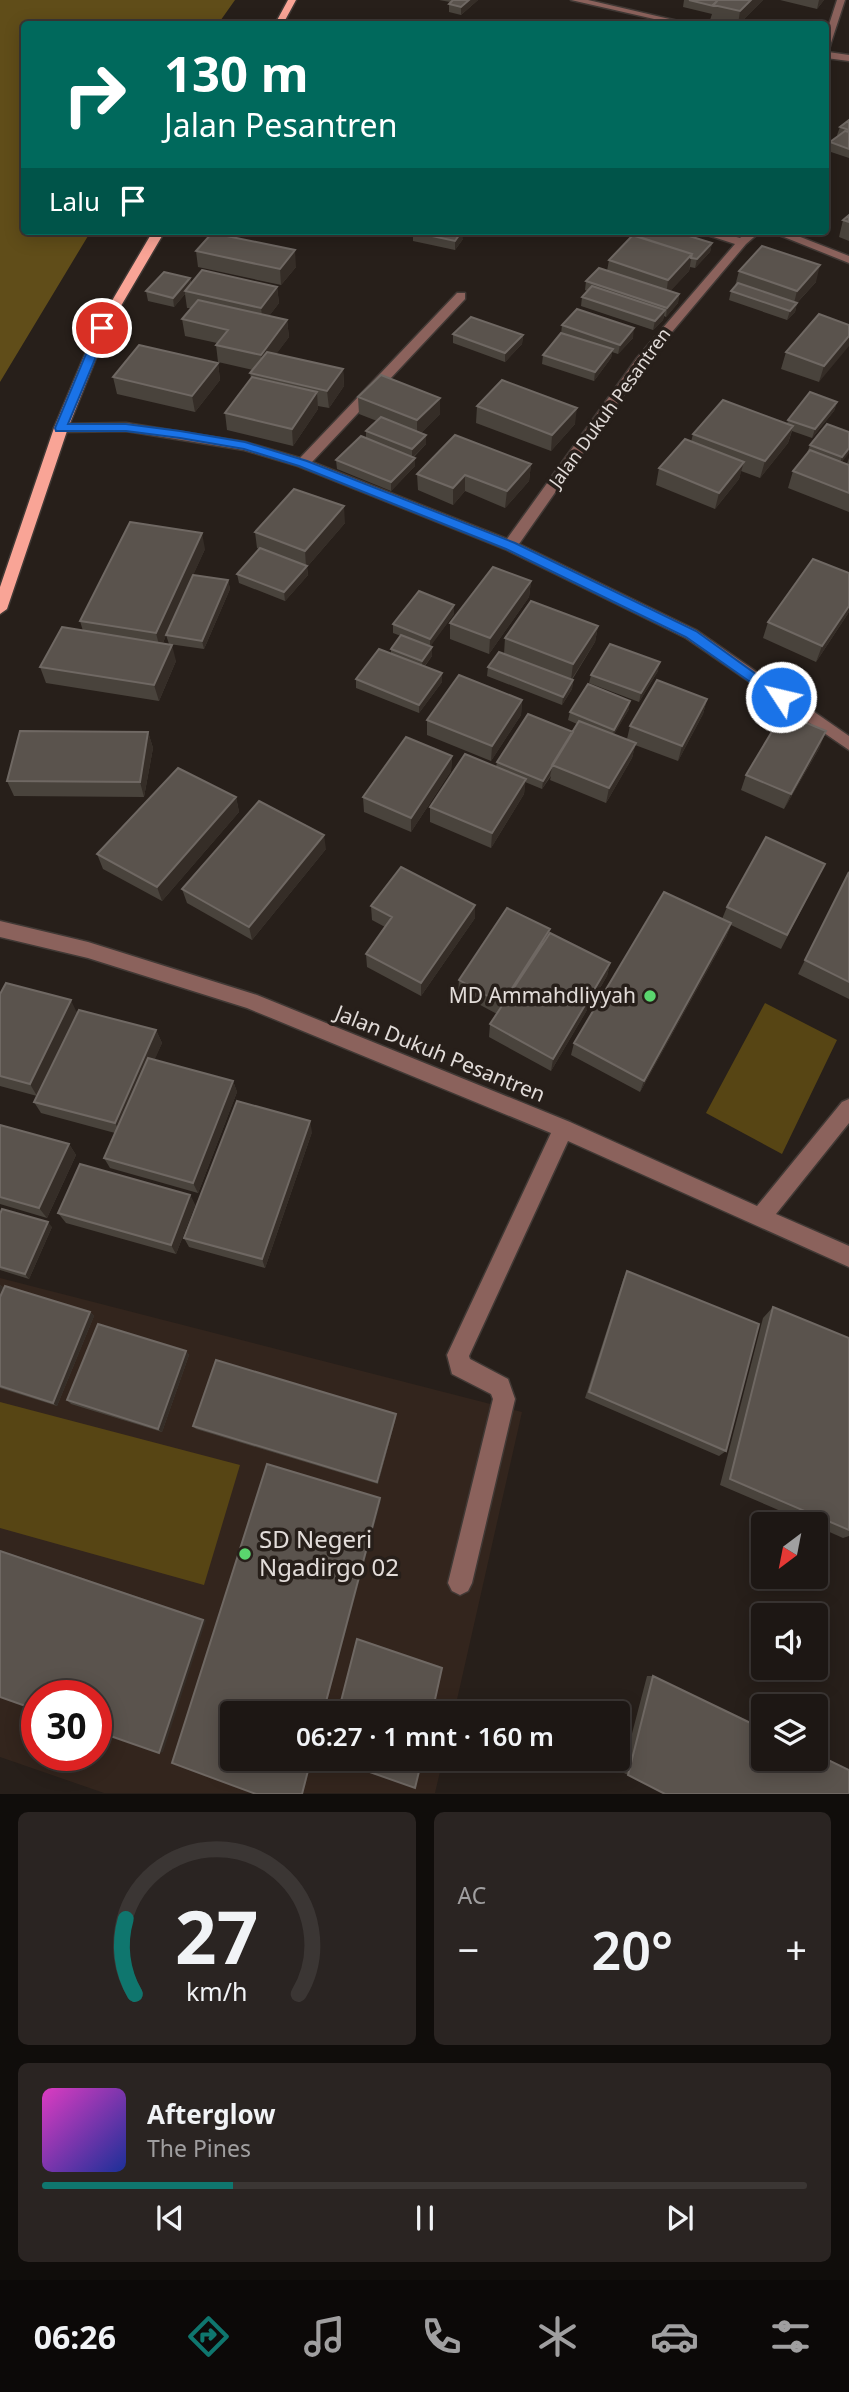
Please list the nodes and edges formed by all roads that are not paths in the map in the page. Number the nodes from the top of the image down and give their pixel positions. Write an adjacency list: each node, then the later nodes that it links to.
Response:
1 (292, 0): 4 (main road)
2 (575, 0): 5 (street)
3 (841, 0): 6 (street)
4 (281, 21)
5 (672, 21)
6 (829, 40)
7 (829, 55): 8 (street)
8 (849, 58)
9 (157, 235): 16 (main road)
10 (716, 235): 13 (street)
11 (750, 235): 13 (street, Jalan Dukuh Pesantren)
12 (785, 235): 14 (street)
13 (742, 242): 18 (street, Jalan Dukuh Pesantren)
14 (849, 260)
15 (461, 296): 17 (street)
16 (61, 428): 17 (street); 19 (main road)
17 (303, 463): 18 (street)
18 (510, 546): 20 (street)
19 (0, 608)
20 (849, 744)
21 (0, 929): 23 (street, Jalan Dukuh Pesantren)
22 (849, 1108): 24 (street)
23 (563, 1129): 24 (street, Jalan Dukuh Pesantren); 26 (street)
24 (762, 1216): 25 (street, Jalan Dukuh Pesantren)
25 (849, 1257)
26 (460, 1583)

